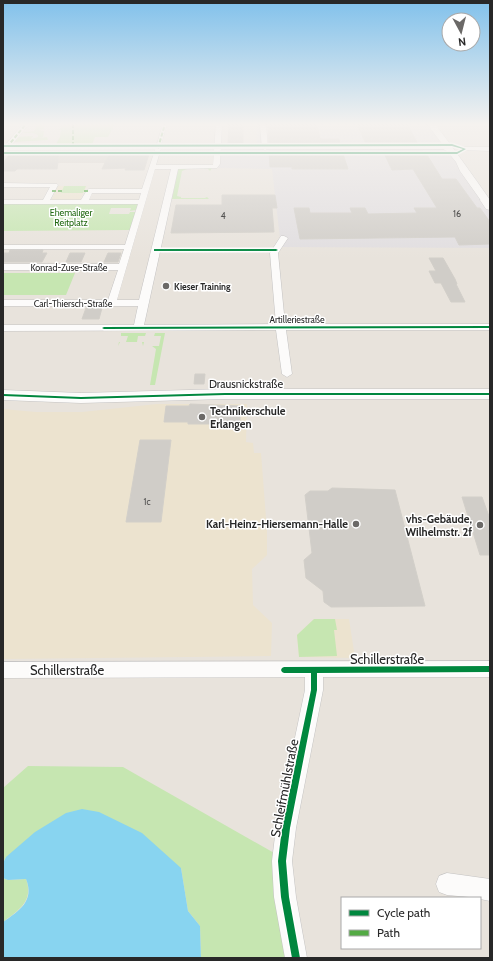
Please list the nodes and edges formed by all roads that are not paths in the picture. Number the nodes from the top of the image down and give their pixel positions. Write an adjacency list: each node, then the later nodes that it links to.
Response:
1 (152, 169): 7 (street, Konrad-Zuse-Straße)
2 (175, 169): 21 (street)
3 (461, 169): 12 (street)
4 (3, 185): 5 (street)
5 (52, 191): 6 (street); 9 (street)
6 (62, 191)
7 (146, 191): 10 (street); 11 (street, Konrad-Zuse-Straße)
8 (3, 202): 9 (street)
9 (45, 202): 10 (street)
10 (84, 202): 11 (street)
11 (142, 202): 15 (street, Konrad-Zuse-Straße)
12 (488, 203)
13 (284, 238): 22 (street)
14 (3, 247): 16 (street)
15 (129, 247): 16 (street, Konrad-Zuse-Straße); 17 (street, Konrad-Zuse-Straße)
16 (20, 257): 17 (street, Konrad-Zuse-Straße); 18 (street)
17 (123, 266): 20 (street, Konrad-Zuse-Straße)
18 (3, 267)
19 (3, 303): 20 (street, Carl-Thiersch-Straße)
20 (112, 303): 21 (street, Carl-Thiersch-Straße)
21 (144, 303): 25 (street)
22 (282, 327): 23 (street, Artilleriestraße); 25 (street, Artilleriestraße); 26 (street)
23 (490, 327)
24 (3, 328): 25 (street, Artilleriestraße)
25 (138, 328)
26 (287, 374)
27 (490, 394): 28 (main road, Drausnickstraße)
28 (3, 395)
29 (490, 669): 31 (street, Schillerstraße)
30 (3, 670): 31 (street, Schillerstraße)
31 (314, 670): 34 (street, Schleifmühlstraße)
32 (447, 884): 33 (street)
33 (490, 890)
34 (296, 958)

